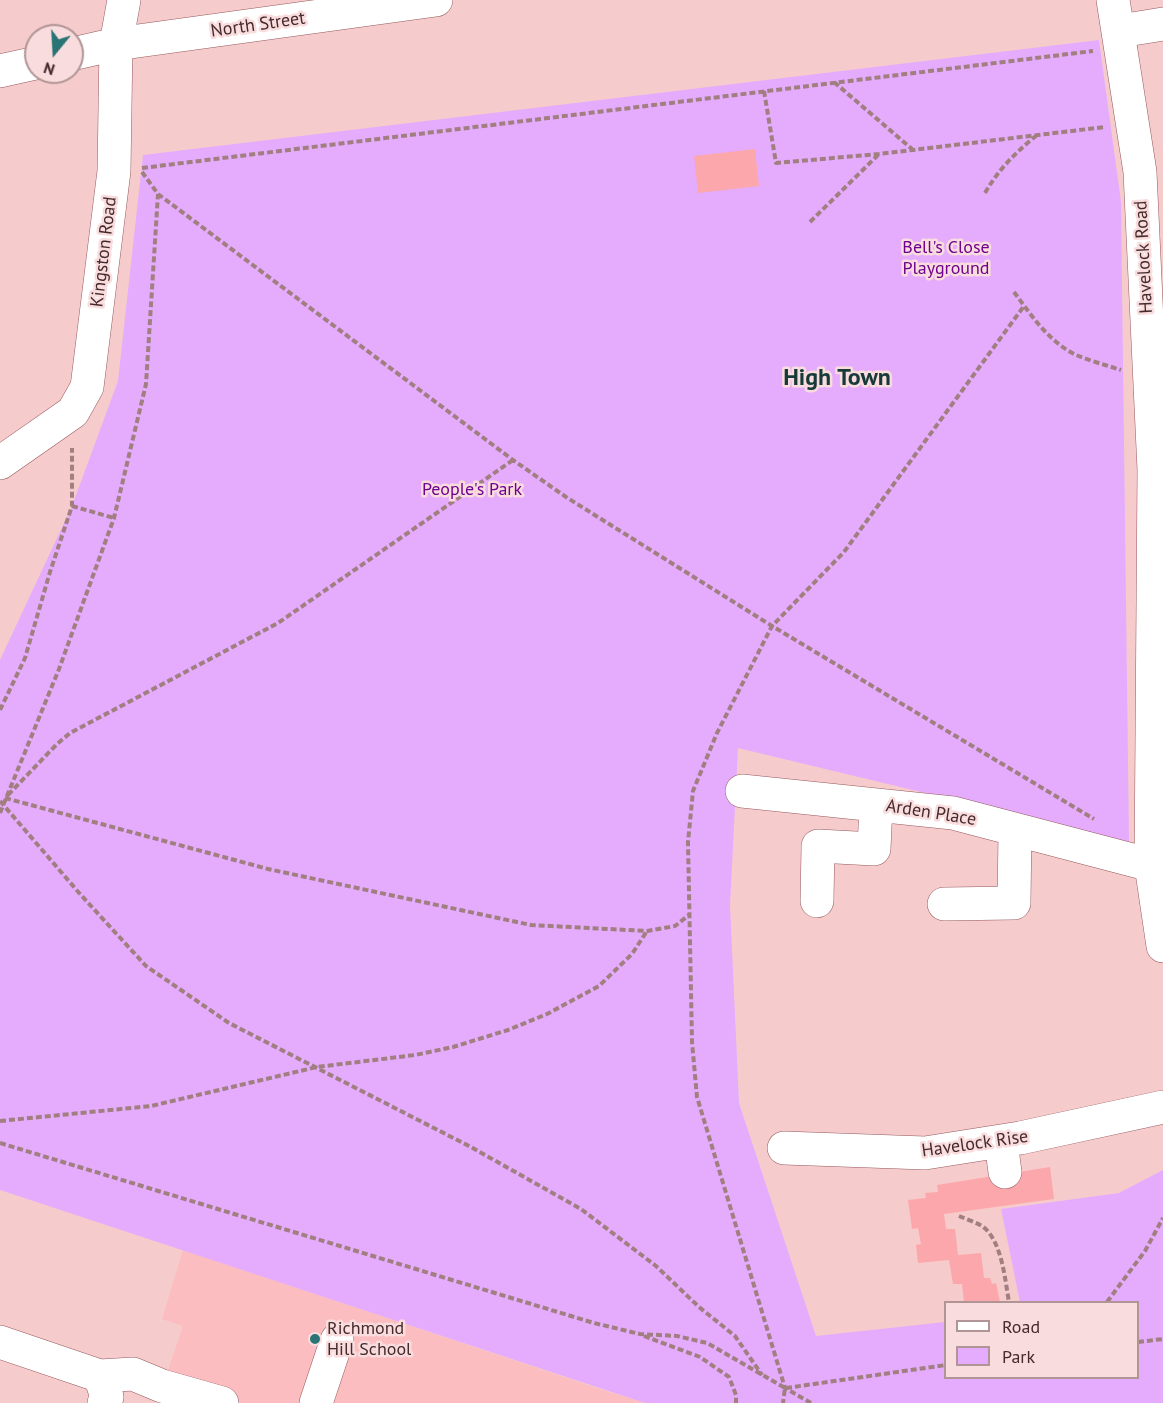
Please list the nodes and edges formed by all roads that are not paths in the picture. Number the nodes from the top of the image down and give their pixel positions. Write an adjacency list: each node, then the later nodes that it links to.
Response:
1 (124, 0): 5 (street, Kingston Road)
2 (436, 0): 5 (street, North Street)
3 (1163, 24): 4 (street)
4 (1118, 26): 9 (street, Havelock Road)
5 (116, 44): 6 (street, North Street); 11 (street, Kingston Road)
6 (84, 51)
7 (24, 66): 8 (street)
8 (0, 71)
9 (1151, 171): 10 (street, Havelock Road)
10 (1155, 321): 12 (street, Havelock Road)
11 (0, 463)
12 (1158, 469): 16 (street, Havelock Road)
13 (742, 791): 14 (street, Arden Place)
14 (876, 805): 15 (street, Arden Place); 17 (street)
15 (1015, 831): 16 (street, Arden Place); 18 (street)
16 (1157, 864): 19 (street, Havelock Road)
17 (817, 901)
18 (944, 904)
19 (1163, 946)
20 (1163, 1107): 21 (street, Havelock Rise)
21 (784, 1148)
22 (338, 1340): 26 (street)
23 (0, 1342): 24 (street)
24 (102, 1390): 25 (street)
25 (222, 1403)
26 (316, 1403)

